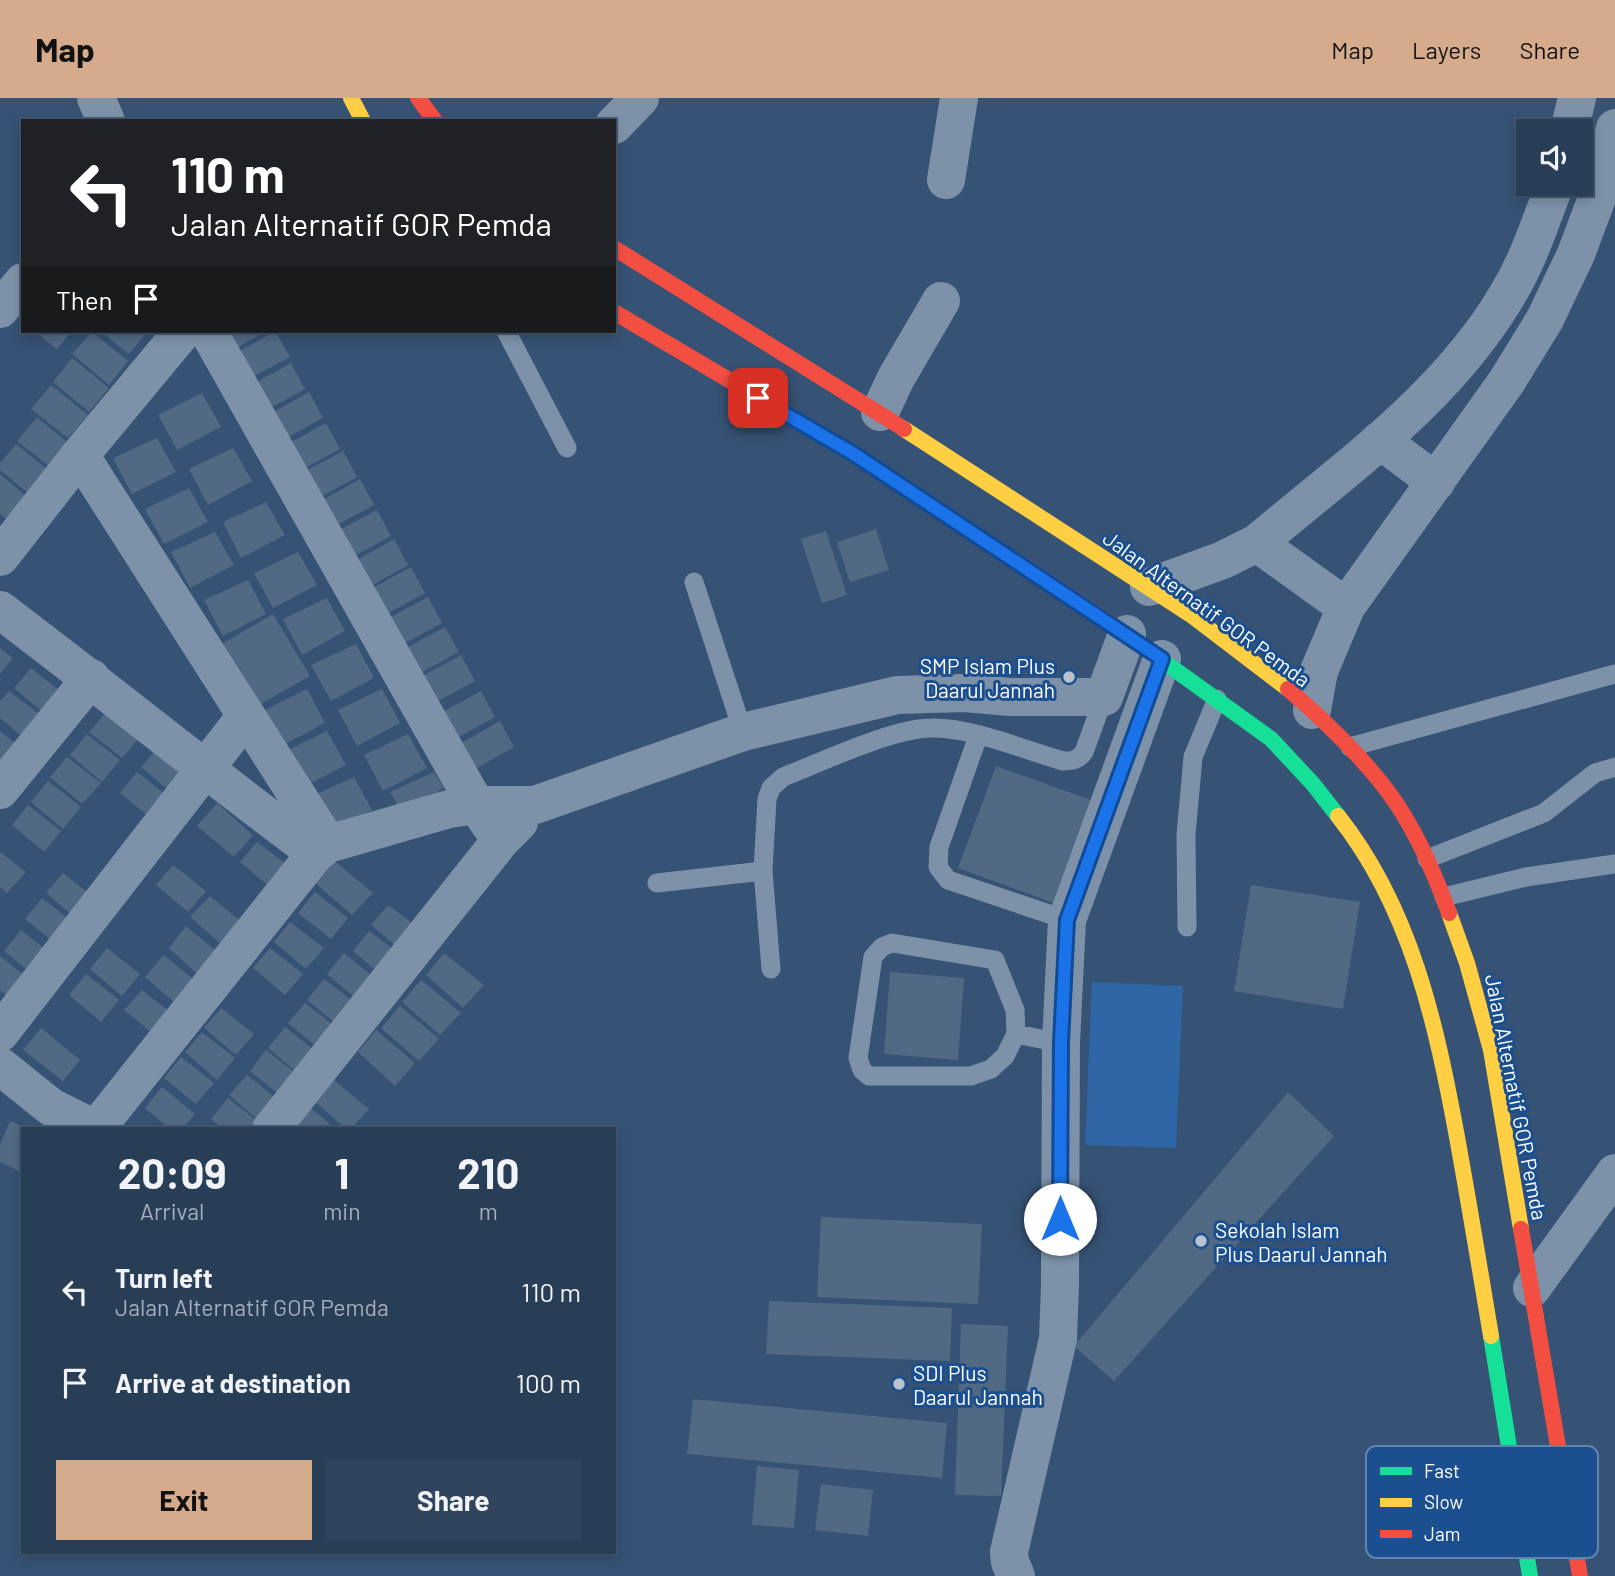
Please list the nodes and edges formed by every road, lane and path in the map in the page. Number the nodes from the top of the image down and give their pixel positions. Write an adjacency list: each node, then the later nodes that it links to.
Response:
1 (96, 98): 7 (street)
2 (351, 98): 8 (main road)
3 (418, 98): 9 (main road)
4 (640, 98): 11 (street)
5 (959, 98): 13 (street)
6 (1577, 98): 10 (street)
7 (105, 119)
8 (362, 119)
9 (434, 119)
10 (1572, 119)
11 (616, 123)
12 (1615, 128): 27 (street)
13 (946, 180)
14 (1550, 196): 24 (street)
15 (616, 249): 23 (main road, Jalan Alternatif GOR Pemda)
16 (21, 284): 18 (street)
17 (941, 301): 23 (street)
18 (0, 309)
19 (616, 313): 34 (main road)
20 (181, 333): 26 (street)
21 (209, 333): 48 (street)
22 (507, 333): 25 (lane)
23 (880, 412): 31 (main road, Jalan Alternatif GOR Pemda)
24 (1380, 440): 27 (street); 28 (street)
25 (567, 448)
26 (80, 455): 29 (street); 41 (street)
27 (1436, 482): 32 (street)
28 (1257, 543): 31 (street); 32 (street)
29 (0, 557)
30 (694, 582): 42 (lane)
31 (1149, 587): 40 (main road, Jalan Alternatif GOR Pemda)
32 (1346, 607): 40 (street)
33 (0, 610): 37 (street)
34 (1127, 634): 35 (main road); 38 (street)
35 (1162, 659): 39 (main road); 57 (street)
36 (1615, 674): 44 (lane)
37 (91, 678): 46 (street); 47 (street)
38 (1104, 697): 42 (street); 43 (lane)
39 (1217, 699): 58 (lane); 69 (main road)
40 (1312, 710): 44 (main road, Jalan Alternatif GOR Pemda)
41 (246, 716): 46 (street); 51 (street)
42 (743, 732): 49 (street)
43 (978, 736): 54 (lane); 57 (lane)
44 (1350, 747): 52 (main road, Jalan Alternatif GOR Pemda)
45 (1615, 767): 52 (lane)
46 (205, 770): 51 (street); 60 (street)
47 (0, 790)
48 (476, 805): 49 (street); 50 (street); 51 (street)
49 (535, 805): 50 (street)
50 (501, 840): 66 (street)
51 (322, 849): 65 (street)
52 (1427, 859): 56 (main road, Jalan Alternatif GOR Pemda)
53 (1615, 864): 56 (lane)
54 (763, 871): 55 (lane); 59 (lane)
55 (657, 883)
56 (1444, 897): 68 (main road, Jalan Alternatif GOR Pemda)
57 (1067, 920): 62 (street)
58 (1187, 927)
59 (771, 969)
60 (0, 1033)
61 (1016, 1034): 61 (lane); 62 (lane)
62 (1061, 1042): 73 (street)
63 (0, 1066): 64 (street)
64 (92, 1127)
65 (98, 1127)
66 (273, 1127)
67 (1615, 1173): 68 (street)
68 (1532, 1288): 70 (main road, Jalan Alternatif GOR Pemda)
69 (1509, 1446)
70 (1558, 1446)
71 (1527, 1558): 74 (main road)
72 (1577, 1558): 75 (main road, Jalan Alternatif GOR Pemda)
73 (1016, 1576)
74 (1530, 1576)
75 (1580, 1576)

